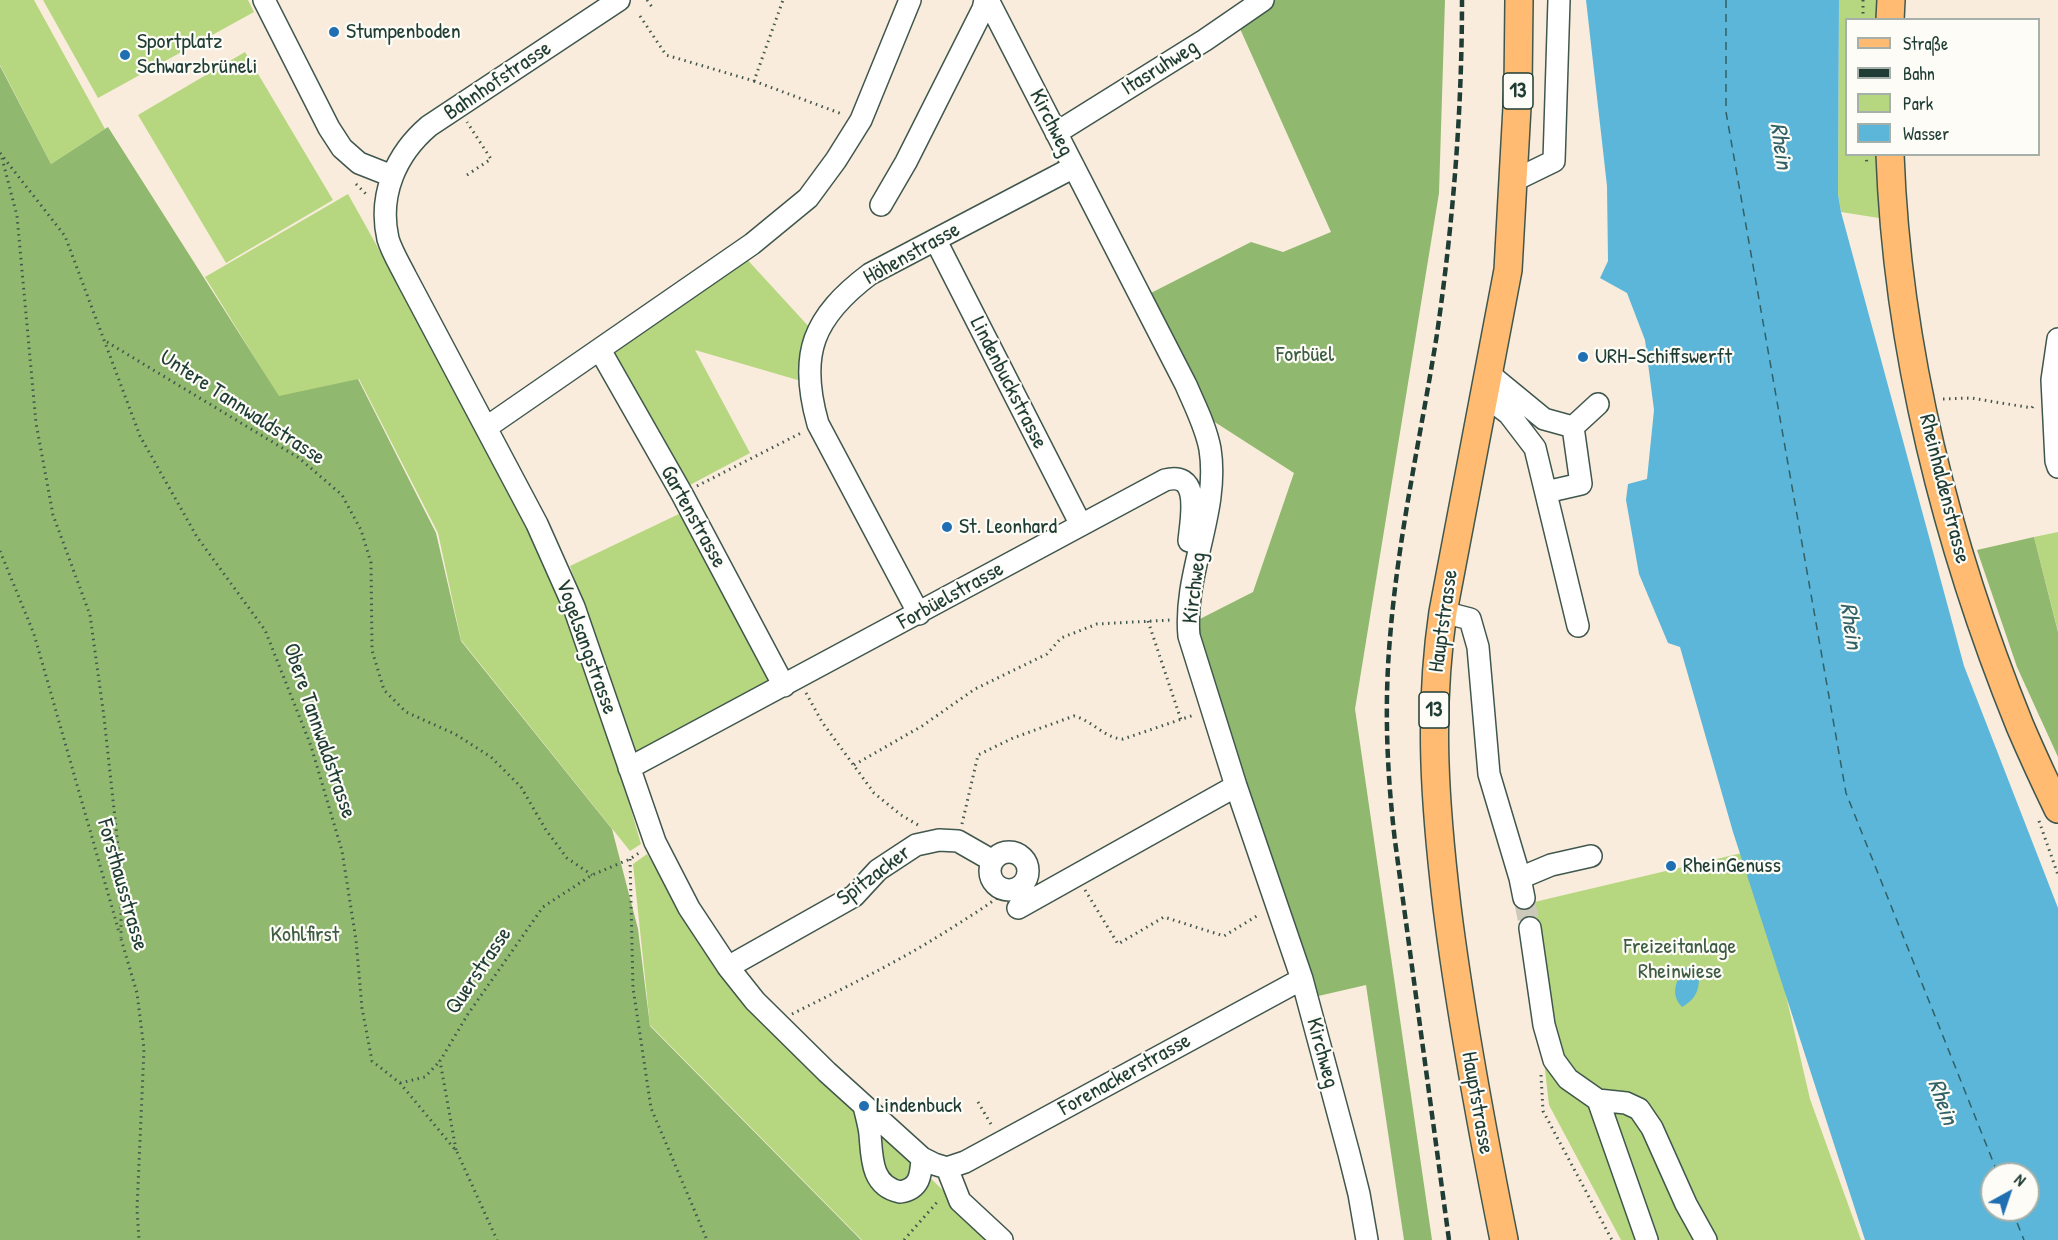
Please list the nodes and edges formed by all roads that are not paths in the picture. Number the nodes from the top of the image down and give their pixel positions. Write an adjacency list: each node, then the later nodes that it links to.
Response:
1 (264, 0): 13 (street)
2 (619, 0): 13 (street, Bahnhofstrasse)
3 (910, 0): 18 (street)
4 (986, 0): 10 (street, Kirchweg); 15 (street)
5 (1263, 0): 10 (street, Itasruhweg)
6 (1520, 0): 14 (main road, 13)
7 (1559, 0): 14 (street)
8 (1890, 0): 9 (main road)
9 (1890, 18)
10 (1056, 133): 12 (street, Kirchweg)
11 (1890, 156): 33 (main road, Rheinhaldenstrasse)
12 (1074, 167): 16 (street, Höhenstrasse); 26 (street, Kirchweg)
13 (392, 176): 21 (street, Vogelsangstrasse)
14 (1513, 181): 19 (main road, Hauptstrasse / 13)
15 (881, 205)
16 (936, 241): 25 (street, Lindenbuckstrasse); 28 (street, Höhenstrasse)
17 (2058, 339): 23 (street)
18 (600, 350): 21 (street); 30 (street, Gartenstrasse)
19 (1486, 384): 22 (street); 24 (street); 27 (main road, Hauptstrasse / 13)
20 (1598, 404): 22 (street)
21 (487, 427): 31 (street, Vogelsangstrasse)
22 (1573, 427): 24 (street)
23 (2058, 467)
24 (1546, 492): 29 (street)
25 (1081, 525): 26 (street, Forbüelstrasse); 28 (street, Forbüelstrasse)
26 (1193, 580): 32 (street, Kirchweg)
27 (1443, 612): 34 (street); 46 (main road, Hauptstrasse / 13)
28 (919, 614): 30 (street, Forbüelstrasse)
29 (1578, 626)
30 (791, 682): 31 (street, Forbüelstrasse)
31 (629, 768): 38 (street, Vogelsangstrasse)
32 (1236, 786): 36 (street); 39 (street, Kirchweg)
33 (2058, 809)
34 (1591, 856)
35 (993, 861): 35 (street); 38 (street, Spitzacker)
36 (1018, 909)
37 (1530, 928): 40 (street)
38 (728, 967): 41 (street, Vogelsangstrasse)
39 (1302, 979): 43 (street, Forenackerstrasse); 45 (street, Kirchweg)
40 (1598, 1100): 47 (street); 48 (street)
41 (864, 1106): 42 (street, Vogelsangstrasse); 42 (street)
42 (922, 1158): 43 (street, Vogelsangstrasse)
43 (950, 1177): 44 (street)
44 (1002, 1240)
45 (1367, 1240)
46 (1504, 1240)
47 (1647, 1240)
48 (1706, 1240)

